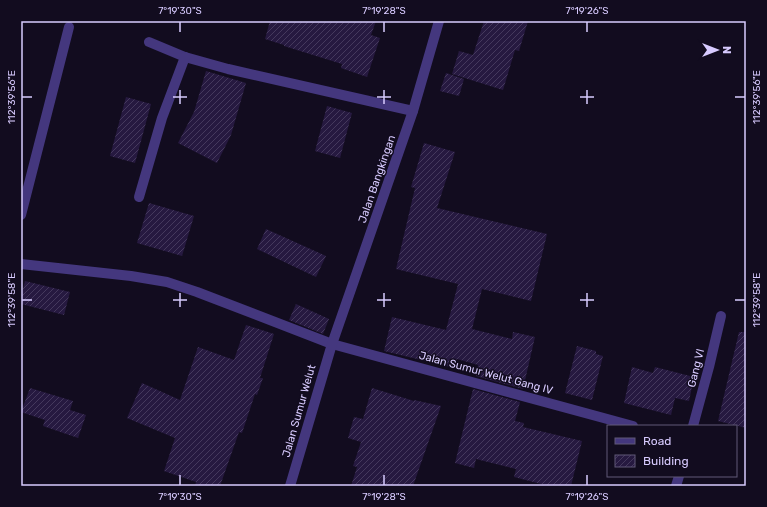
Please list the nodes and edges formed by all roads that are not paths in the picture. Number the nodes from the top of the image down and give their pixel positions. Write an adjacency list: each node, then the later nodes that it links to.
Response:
1 (439, 21): 5 (street, Jalan Bangkingan)
2 (69, 26): 7 (street)
3 (149, 42): 4 (street)
4 (185, 57): 5 (street); 6 (street)
5 (413, 111): 10 (street, Jalan Bangkingan)
6 (139, 197)
7 (21, 215)
8 (21, 264): 10 (street, Jalan Sumur Welut Gang IV)
9 (721, 316): 12 (street, Gang VI)
10 (332, 344): 11 (street, Jalan Sumur Welut Gang IV); 13 (street, Jalan Sumur Welut)
11 (630, 425)
12 (693, 425)
13 (290, 486)

